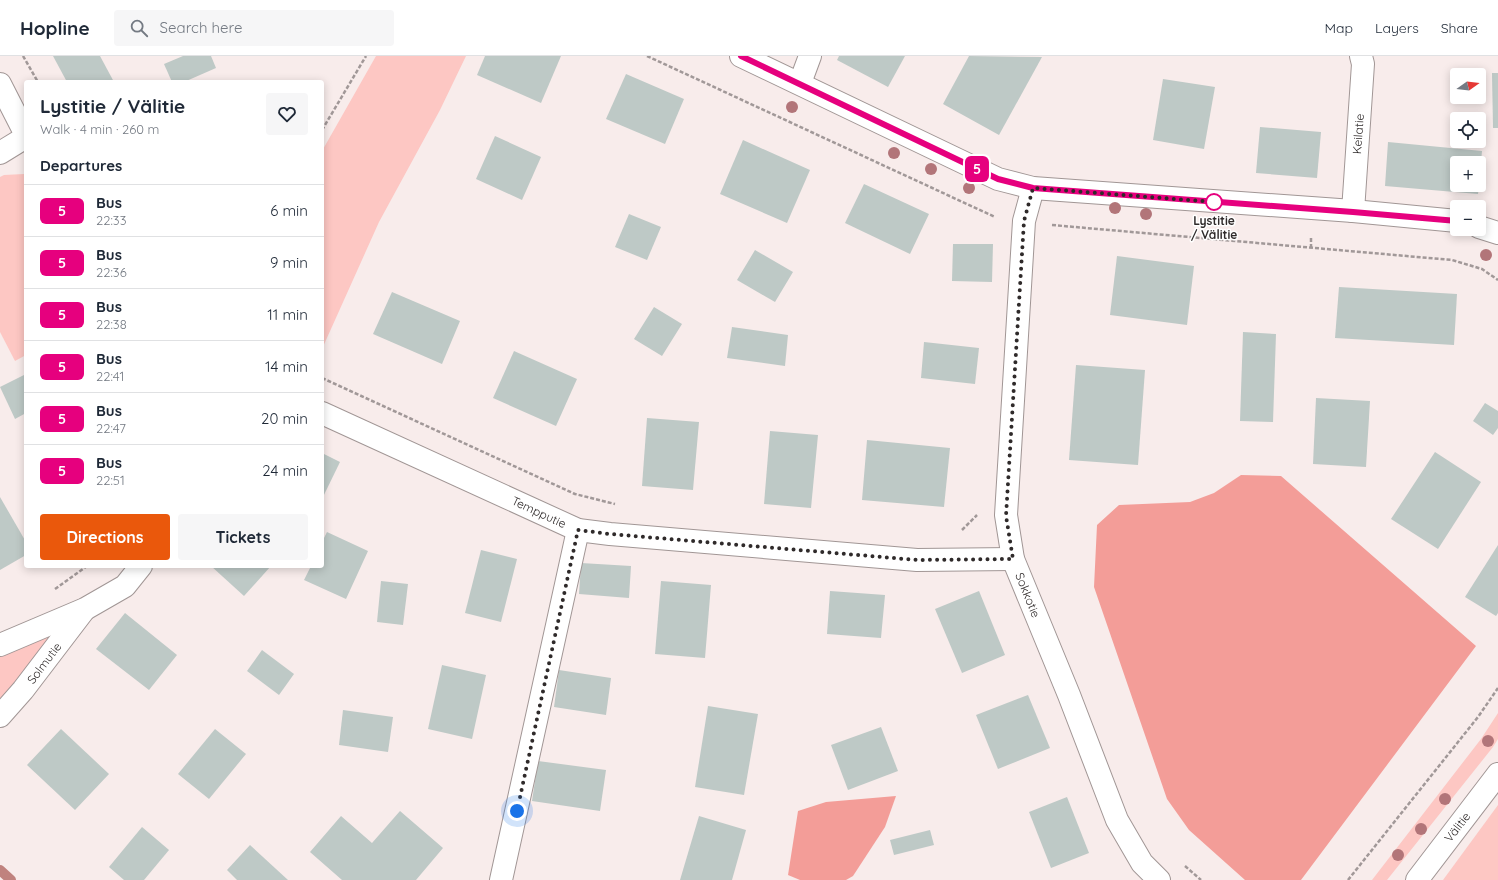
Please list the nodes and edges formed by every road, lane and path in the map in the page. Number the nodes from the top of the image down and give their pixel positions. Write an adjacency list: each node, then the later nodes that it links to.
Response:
1 (23, 56): 6 (path)
2 (366, 56): 9 (path)
3 (741, 56): 7 (street)
4 (810, 56): 7 (street)
5 (1361, 56): 14 (street, Keilatie)
6 (37, 80)
7 (800, 83): 13 (street)
8 (0, 84): 10 (street)
9 (324, 127)
10 (24, 132)
11 (24, 137): 12 (street)
12 (0, 153)
13 (1033, 188): 14 (street); 21 (street, Sokkotie)
14 (1353, 212): 15 (street)
15 (1450, 220)
16 (1486, 230): 17 (street)
17 (1498, 233)
18 (324, 379): 20 (path)
19 (324, 413): 22 (street, Tempputie)
20 (618, 504)
21 (1006, 516): 23 (path); 24 (street, Sokkotie)
22 (578, 530): 24 (street, Tempputie); 32 (street)
23 (960, 532)
24 (1013, 559): 33 (street, Sokkotie)
25 (139, 568): 26 (street, Solmutie)
26 (85, 609): 27 (street, Solmutie); 29 (street, Solmutie)
27 (0, 645)
28 (1498, 688): 35 (path)
29 (0, 716)
30 (1498, 774): 36 (street, Välitie)
31 (1180, 862): 34 (path)
32 (502, 880)
33 (1160, 880)
34 (1201, 880)
35 (1348, 880)
36 (1417, 880)

